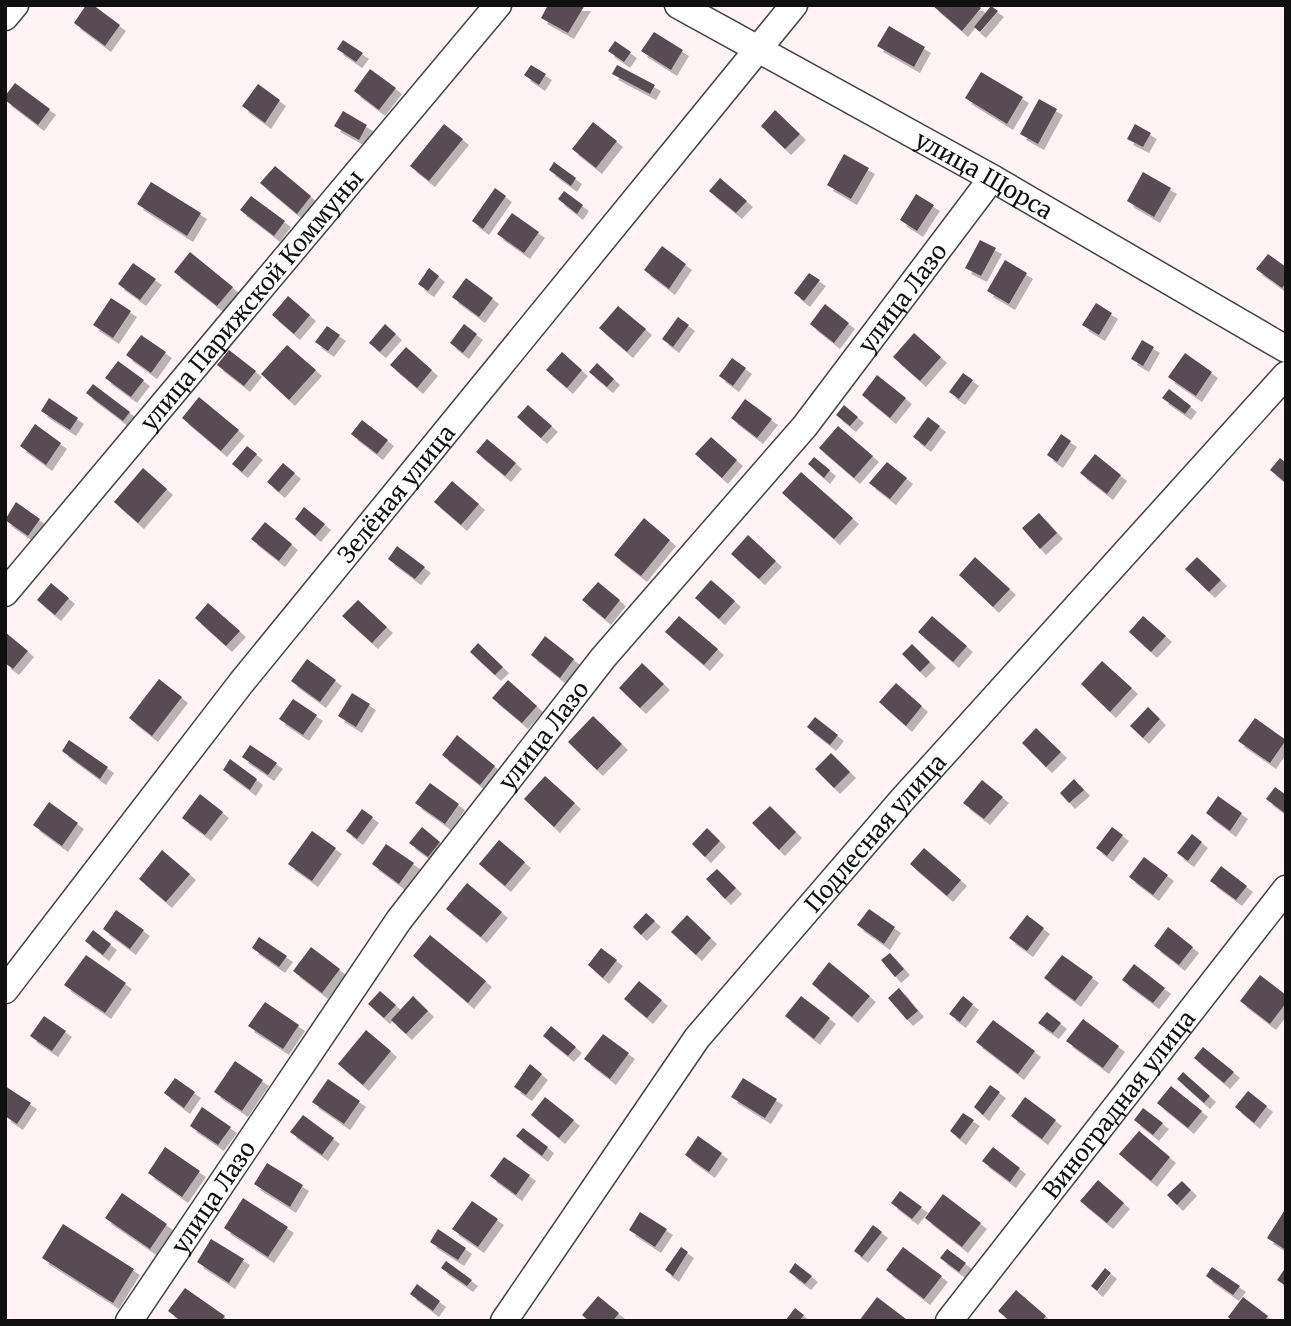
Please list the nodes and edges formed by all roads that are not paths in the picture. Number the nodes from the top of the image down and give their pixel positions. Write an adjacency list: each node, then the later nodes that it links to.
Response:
1 (15, 5): 5 (street)
2 (498, 5): 10 (street, улица Парижской Коммуны)
3 (678, 5): 6 (street, улица Щорса)
4 (794, 5): 6 (street, Зелёная улица)
5 (5, 18)
6 (758, 48): 7 (street, улица Щорса); 12 (street, Зелёная улица)
7 (992, 178): 8 (street, улица Щорса); 13 (street, улица Лазо)
8 (1286, 348)
9 (1286, 376): 14 (street, Подлесная улица)
10 (5, 593)
11 (1286, 889): 15 (street, Виноградная улица)
12 (5, 990)
13 (129, 1321)
14 (504, 1321)
15 (949, 1321)

